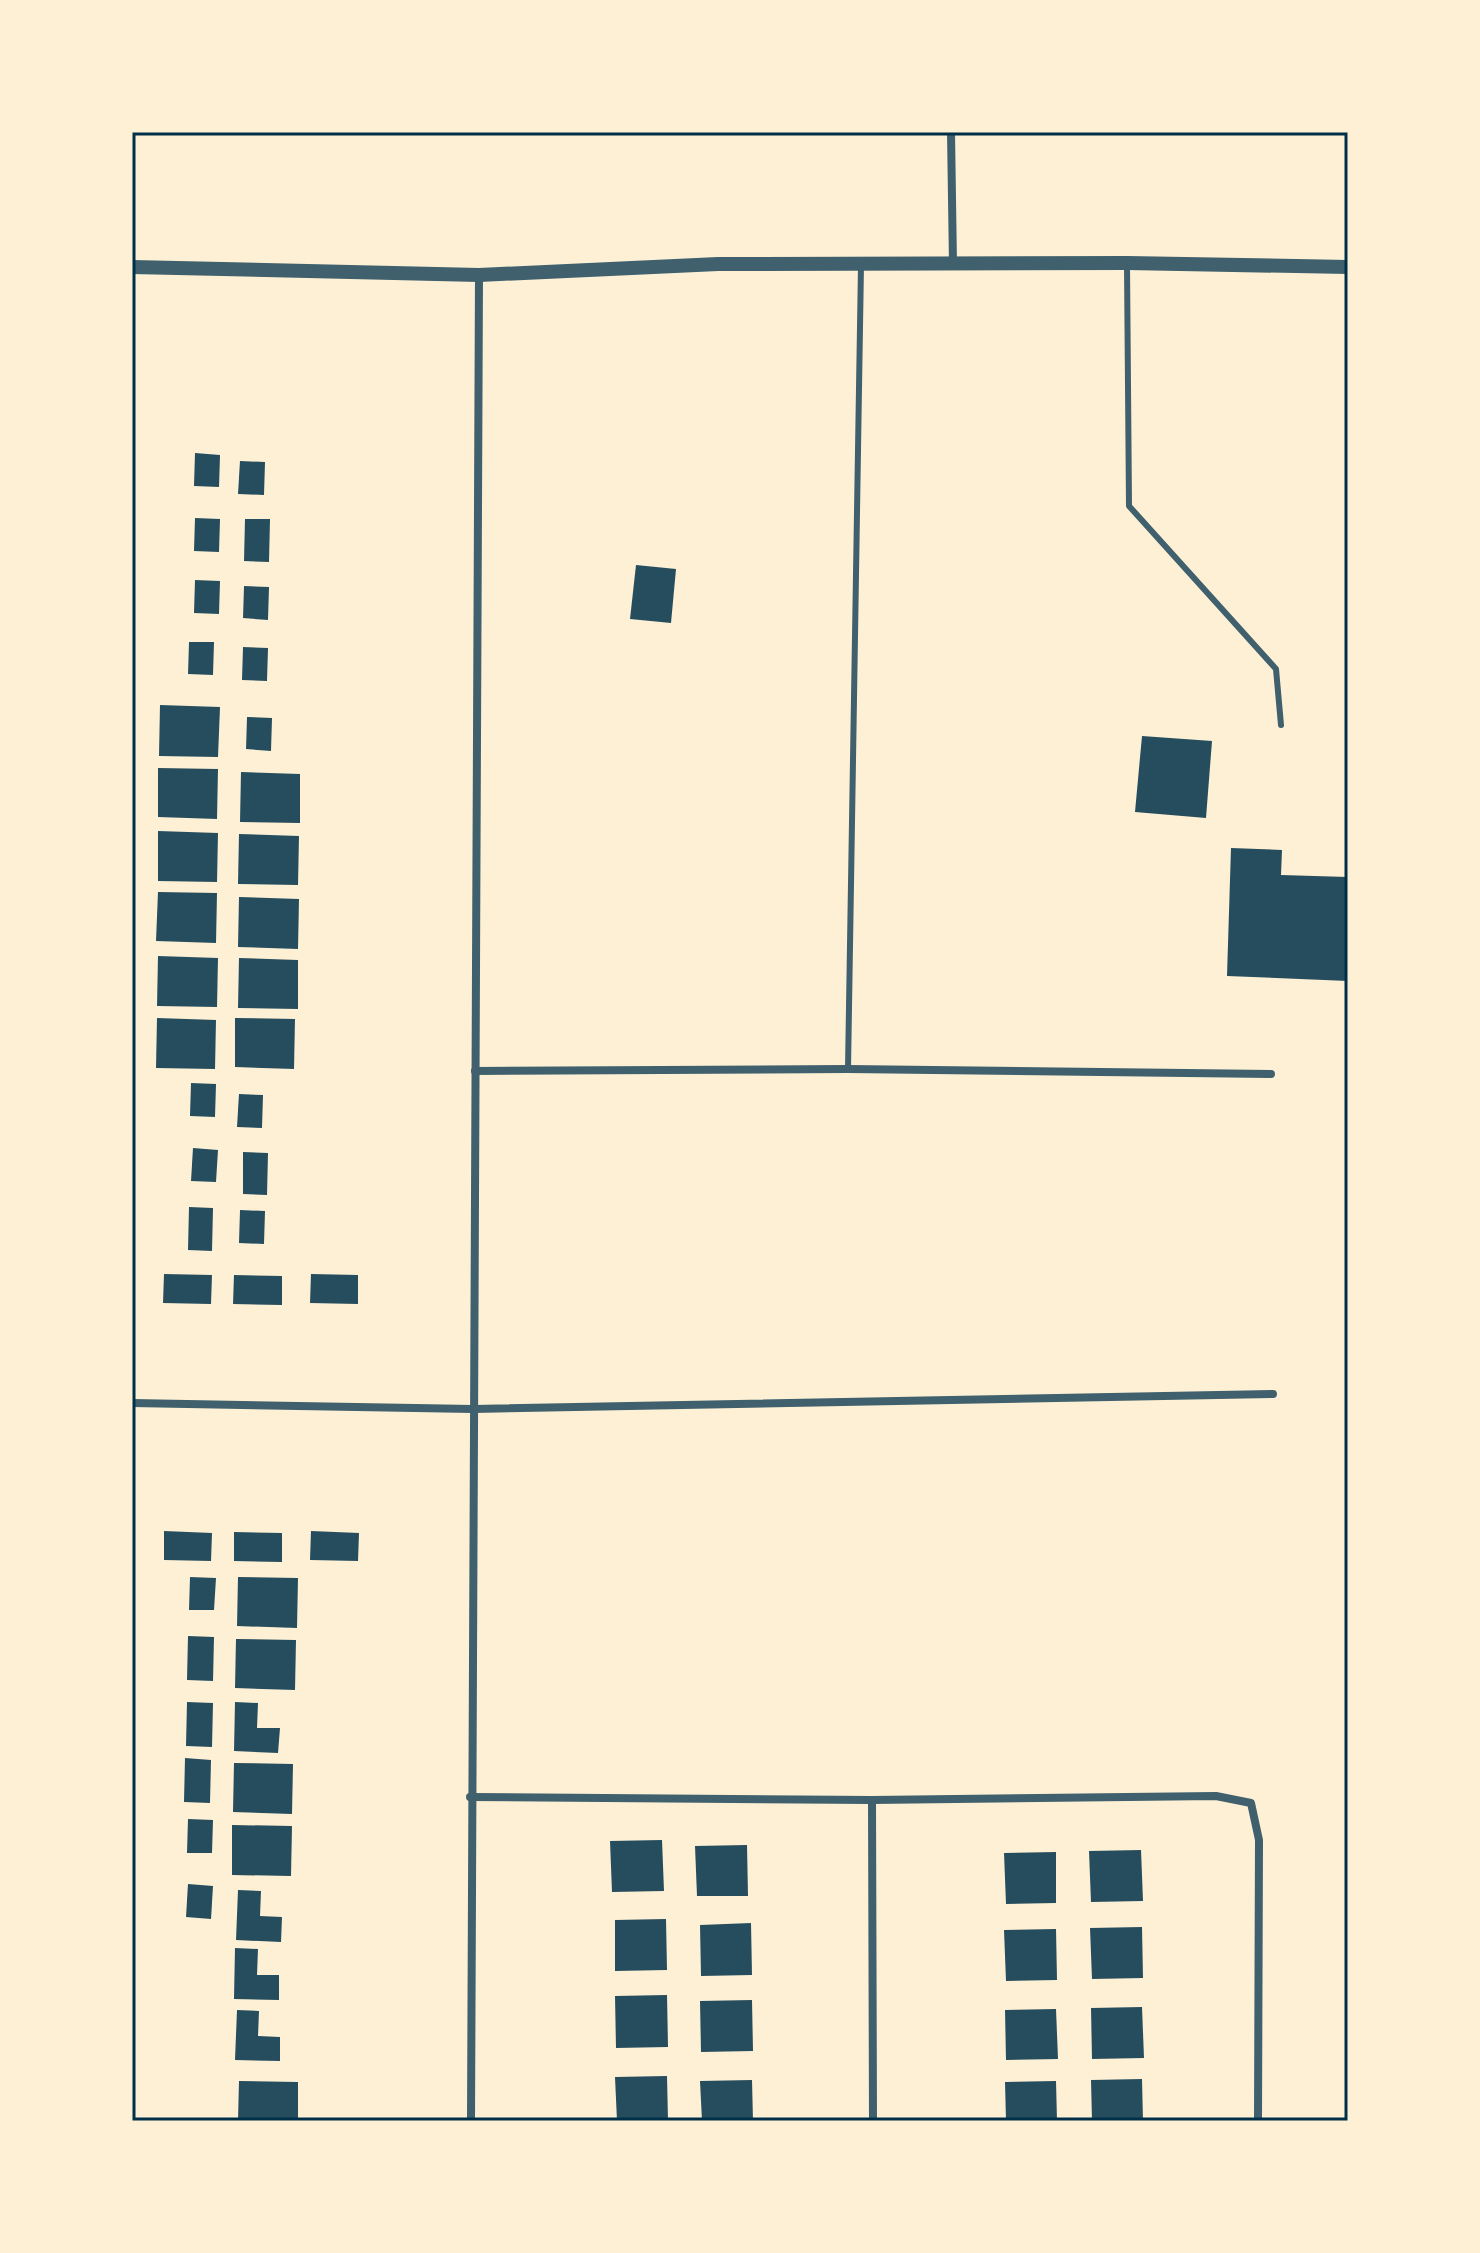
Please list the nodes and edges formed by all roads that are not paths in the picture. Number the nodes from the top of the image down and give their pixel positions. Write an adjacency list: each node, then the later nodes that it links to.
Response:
1 (951, 132): 4 (street)
2 (1127, 263): 4 (street); 6 (street); 8 (lane)
3 (861, 264): 4 (street); 7 (street); 9 (lane)
4 (953, 264)
5 (132, 267): 7 (street)
6 (1348, 267)
7 (479, 275): 10 (street)
8 (1281, 725)
9 (848, 1069): 10 (street); 11 (street)
10 (475, 1071): 14 (street)
11 (1271, 1074)
12 (1273, 1394): 14 (street)
13 (132, 1403): 14 (street)
14 (473, 1409): 15 (street)
15 (470, 1797): 16 (street); 17 (street)
16 (872, 1800): 18 (street); 19 (street)
17 (471, 2121)
18 (873, 2121)
19 (1258, 2121)

